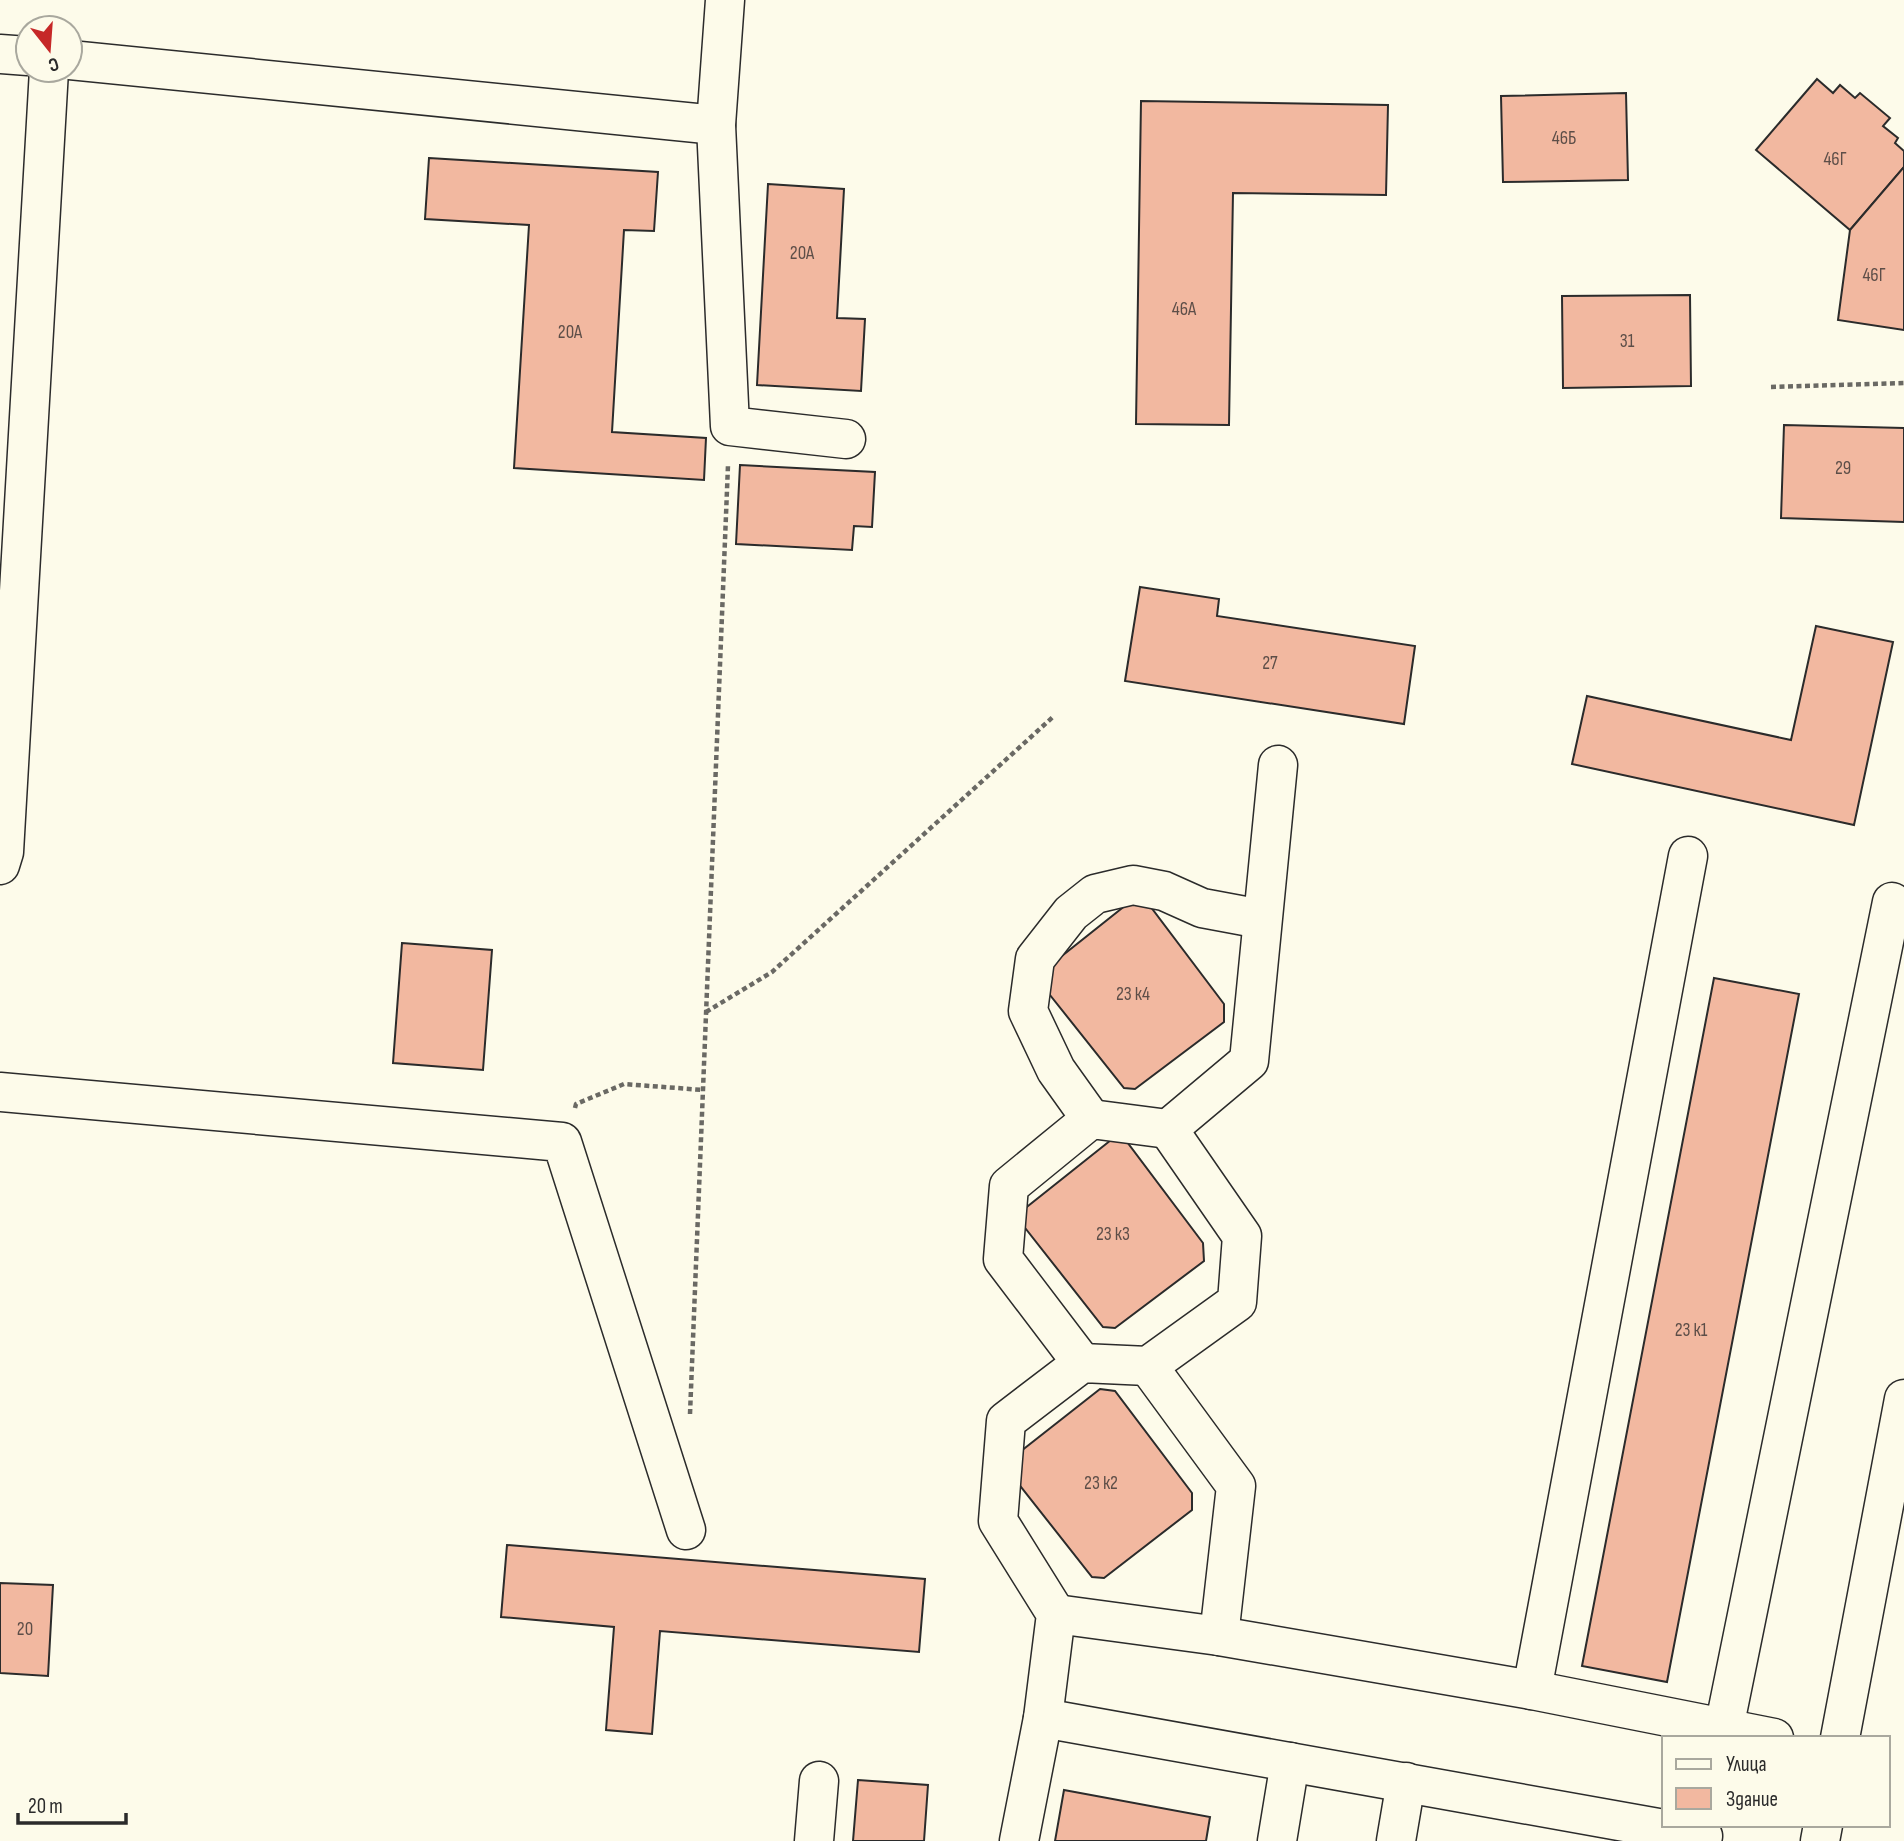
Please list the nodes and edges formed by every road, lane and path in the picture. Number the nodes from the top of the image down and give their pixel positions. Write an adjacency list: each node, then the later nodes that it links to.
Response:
1 (725, 0): 4 (lane)
2 (84, 61): 4 (lane)
3 (48, 84): 12 (lane)
4 (716, 125): 7 (lane)
5 (1904, 383): 6 (path)
6 (1770, 387)
7 (730, 426): 8 (lane); 15 (path)
8 (846, 439)
9 (1055, 716): 15 (path)
10 (1278, 765): 14 (lane)
11 (1688, 856): 28 (lane)
12 (0, 865)
13 (1892, 902): 30 (lane)
14 (1261, 919): 18 (lane); 19 (lane)
15 (706, 1012): 16 (path)
16 (703, 1090): 20 (path); 24 (path)
17 (0, 1092): 20 (lane)
18 (1091, 1119): 19 (lane); 21 (lane)
19 (1168, 1129): 22 (lane)
20 (562, 1142): 25 (lane)
21 (1082, 1363): 22 (lane); 26 (lane)
22 (1148, 1366): 27 (lane)
23 (1904, 1399): 32 (lane)
24 (690, 1420)
25 (686, 1530)
26 (1056, 1614): 27 (lane); 29 (lane)
27 (1219, 1636): 28 (lane)
28 (1532, 1690): 30 (lane)
29 (1043, 1718): 33 (lane); 40 (lane)
30 (1723, 1733): 31 (lane)
31 (1754, 1736)
32 (1840, 1736)
33 (1290, 1762): 35 (lane); 41 (lane)
34 (819, 1781): 39 (lane)
35 (1406, 1783): 36 (lane); 42 (lane)
36 (1662, 1827)
37 (1663, 1827): 38 (lane)
38 (1704, 1834)
39 (814, 1841)
40 (1019, 1841)
41 (1277, 1841)
42 (1396, 1841)

